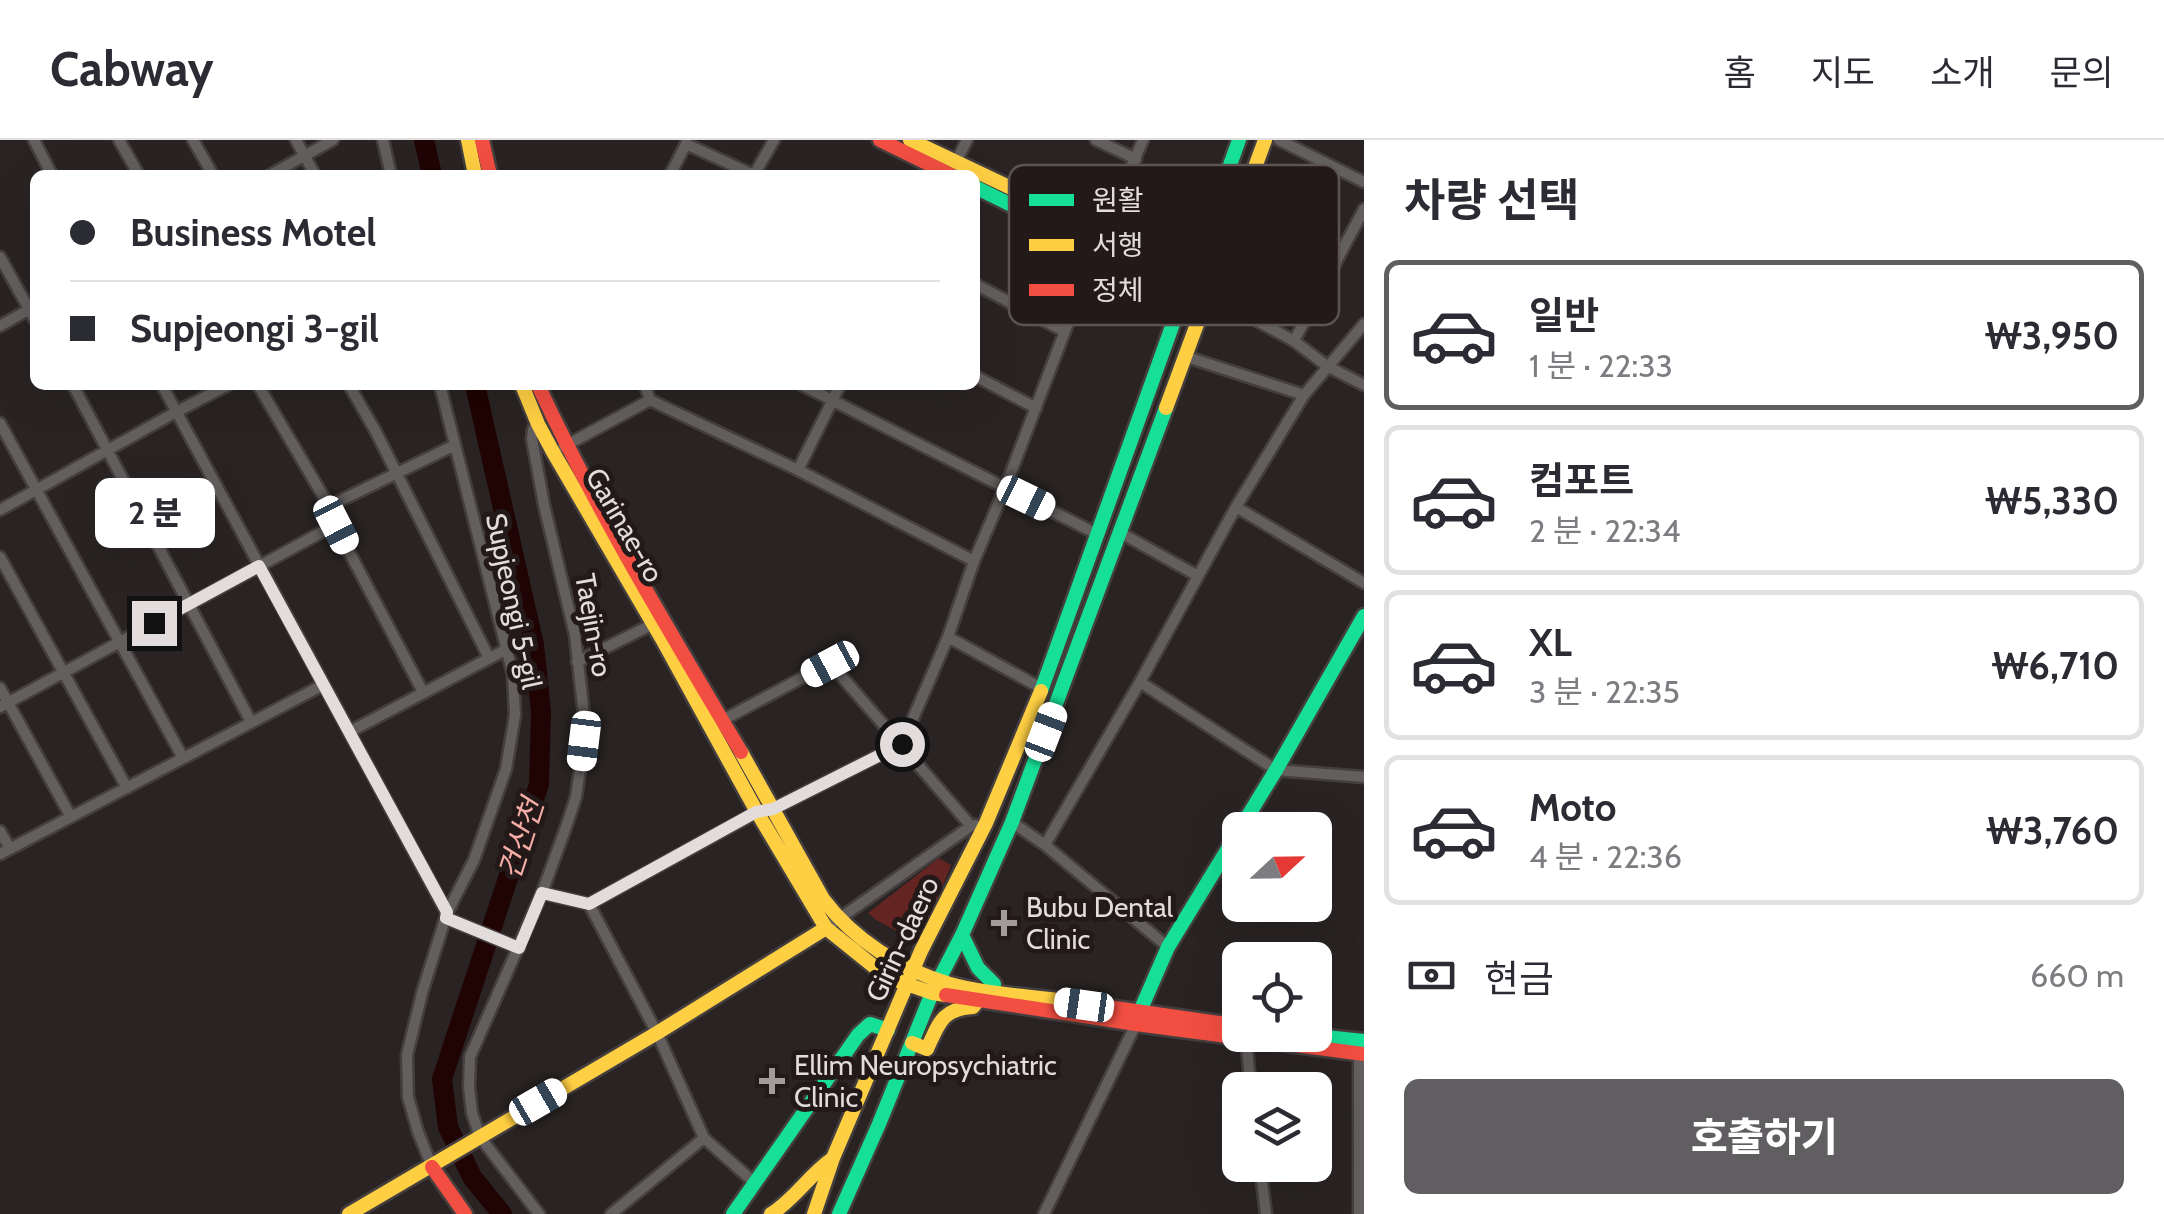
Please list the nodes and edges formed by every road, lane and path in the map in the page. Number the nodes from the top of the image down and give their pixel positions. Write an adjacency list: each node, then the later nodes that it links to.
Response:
1 (34, 140): 24 (street)
2 (118, 140): 25 (street)
3 (193, 140): 26 (street)
4 (296, 140): 18 (street)
5 (333, 140): 18 (street)
6 (383, 140): 29 (street)
7 (468, 140): 30 (street)
8 (482, 140): 31 (street)
9 (774, 140): 34 (street)
10 (880, 140): 35 (street)
11 (910, 140): 36 (street)
12 (967, 140): 37 (street)
13 (1096, 140): 19 (street)
14 (1143, 140): 19 (street)
15 (1239, 140): 21 (street, Girin-daero)
16 (1265, 140): 22 (street, Girin-daero)
17 (1278, 140): 23 (street)
18 (304, 156): 27 (street); 28 (street)
19 (1136, 159): 20 (street)
20 (1133, 165)
21 (1230, 165)
22 (1256, 165)
23 (1329, 165)
24 (49, 170)
25 (136, 170)
26 (209, 170)
27 (279, 170)
28 (312, 170)
29 (390, 170)
30 (474, 170)
31 (489, 170)
32 (673, 170): 33 (street)
33 (743, 170)
34 (757, 170)
35 (947, 170)
36 (948, 170)
37 (952, 170)
38 (1339, 170): 39 (street)
39 (1364, 182)
40 (980, 183): 42 (street)
41 (980, 189): 43 (street)
42 (1009, 195)
43 (1009, 204)
44 (1364, 209): 46 (street)
45 (0, 256): 49 (street)
46 (1339, 256)
47 (980, 287): 48 (street)
48 (1009, 302)
49 (30, 307)
50 (30, 313): 58 (street)
51 (1364, 324): 62 (street)
52 (1051, 325): 59 (street)
53 (1067, 325): 59 (street)
54 (1174, 325): 95 (street, Girin-daero)
55 (1196, 325): 61 (street, Girin-daero)
56 (1265, 325): 60 (street)
57 (1302, 325): 60 (street)
58 (0, 326)
59 (1064, 332): 79 (street)
60 (1294, 341): 62 (street)
61 (1184, 356): 76 (street); 94 (street, Girin-daero)
62 (1327, 366): 64 (street); 76 (street)
63 (980, 379): 79 (street)
64 (1364, 385)
65 (76, 390): 85 (street)
66 (165, 390): 80 (street)
67 (218, 390): 80 (street)
68 (261, 390): 90 (street)
69 (352, 390): 87 (street)
70 (441, 390): 83 (street, Supjeongi 5-gil)
71 (524, 390): 82 (street, Garinae-ro)
72 (540, 390): 84 (street, Garinae-ro)
73 (647, 390): 77 (street)
74 (812, 390): 78 (street)
75 (838, 390): 78 (street)
76 (1304, 395): 91 (street)
77 (650, 400): 84 (street, Garinae-ro); 86 (street)
78 (833, 400): 86 (street); 88 (street)
79 (1036, 408): 88 (street)
80 (176, 412): 85 (street); 98 (street)
81 (0, 423): 89 (street)
82 (538, 424): 84 (street, Garinae-ro); 108 (street, Taejin-ro)
83 (455, 445): 87 (street); 106 (street, Supjeongi 5-gil)
84 (560, 448): 103 (street, Garinae-ro)
85 (108, 450): 89 (street); 101 (street)
86 (798, 470): 97 (street)
87 (396, 474): 90 (street); 107 (street)
88 (1005, 488): 95 (street); 97 (street)
89 (37, 490): 92 (street); 105 (street)
90 (329, 506): 93 (street)
91 (1236, 507): 99 (street); 100 (street)
92 (0, 510)
93 (336, 525): 98 (street); 114 (street)
94 (1119, 532): 99 (street); 127 (street, Girin-daero)
95 (1099, 535): 113 (street, Girin-daero)
96 (0, 557): 109 (street)
97 (974, 561): 104 (street)
98 (259, 566): 101 (street); 111 (street)
99 (1198, 576): 110 (street)
100 (1364, 584)
101 (189, 604): 105 (street); 116 (street)
102 (1364, 616): 121 (street)
103 (657, 621): 108 (street, Garinae-ro); 117 (street, Garinae-ro)
104 (948, 637): 113 (street); 119 (street)
105 (120, 642): 109 (street); 120 (street)
106 (507, 649): 107 (street); 134 (street, Supjeongi 5-gil)
107 (488, 658): 114 (street)
108 (577, 662): 132 (street, Taejin-ro)
109 (63, 672): 115 (street); 123 (street)
110 (1140, 682): 121 (street); 130 (street)
111 (324, 684): 116 (street); 118 (street)
112 (0, 688): 115 (street)
113 (1042, 688): 128 (street, Girin-daero)
114 (423, 692): 118 (street)
115 (4, 705): 126 (street)
116 (251, 722): 120 (street)
117 (716, 724): 119 (street); 124 (street, Garinae-ro); 125 (street, Garinae-ro)
118 (349, 732): 134 (street)
119 (902, 744): 124 (street); 128 (street)
120 (183, 758): 123 (street)
121 (1276, 770): 122 (street); 138 (street)
122 (1364, 778)
123 (126, 788): 126 (street)
124 (773, 809): 125 (street); 135 (street, Garinae-ro)
125 (756, 812): 133 (street); 135 (street, Garinae-ro)
126 (71, 817): 131 (street)
127 (1012, 822): 130 (street); 136 (street, Girin-daero)
128 (979, 824): 135 (street); 139 (street, Girin-daero)
129 (0, 830): 131 (street)
130 (1045, 846): 138 (street)
131 (5, 852)
132 (542, 893): 133 (street); 137 (street, Taejin-ro)
133 (589, 904): 145 (street)
134 (446, 915): 137 (street); 153 (street, Supjeongi 5-gil)
135 (832, 924): 139 (street, Garinae-ro); 145 (street)
136 (962, 935): 140 (street, Girin-daero); 141 (street)
137 (514, 946): 151 (street, Taejin-ro)
138 (1168, 947): 142 (street)
139 (910, 977): 140 (street, Garinae-ro); 144 (street, Girin-daero)
140 (934, 986): 141 (street, Garinae-ro); 147 (street, Girin-daero)
141 (986, 995): 142 (street, Garinae-ro); 147 (street)
142 (1137, 1018): 143 (street, Garinae-ro); 164 (street)
143 (1222, 1029)
144 (888, 1030): 152 (street, Girin-daero); 154 (street)
145 (656, 1033): 150 (street); 151 (street)
146 (1332, 1042): 149 (street)
147 (912, 1043): 163 (street, Girin-daero)
148 (1332, 1045): 149 (street, Garinae-ro)
149 (1362, 1049): 166 (street)
150 (704, 1138): 154 (street); 159 (street)
151 (476, 1139): 153 (street); 158 (street, Taejin-ro)
152 (833, 1158): 161 (street); 162 (street, Girin-daero)
153 (436, 1164): 156 (street); 157 (street)
154 (756, 1182): 160 (street)
155 (1262, 1182): 165 (street)
156 (349, 1214)
157 (465, 1214)
158 (539, 1214)
159 (611, 1214)
160 (733, 1214)
161 (770, 1214)
162 (814, 1214)
163 (840, 1214)
164 (1044, 1214)
165 (1266, 1214)
166 (1359, 1214)

